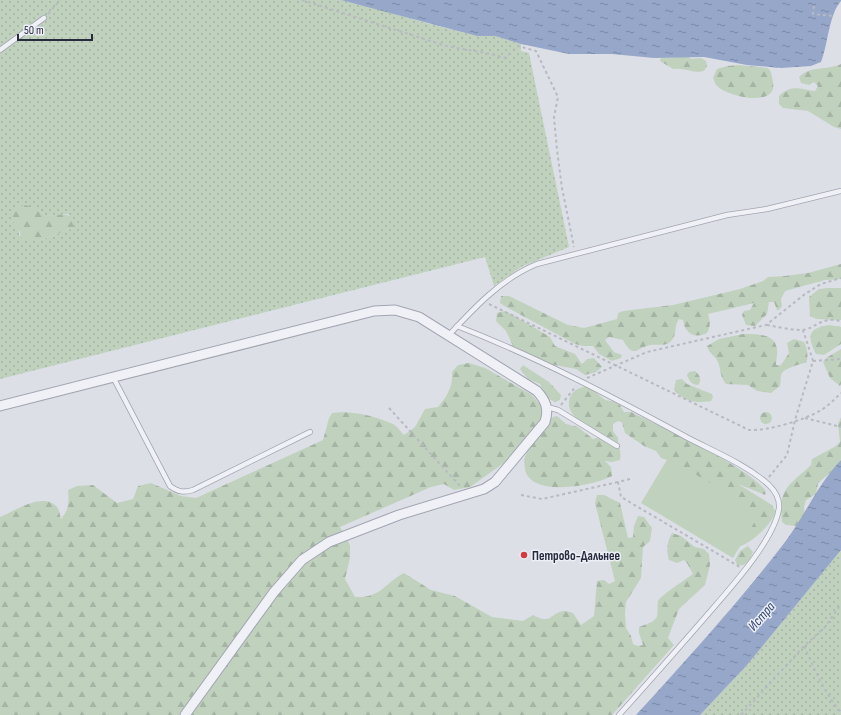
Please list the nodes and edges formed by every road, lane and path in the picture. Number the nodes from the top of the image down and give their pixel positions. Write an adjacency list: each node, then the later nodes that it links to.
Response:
1 (60, 0): 5 (path)
2 (302, 0): 8 (path)
3 (814, 6): 4 (path)
4 (834, 16)
5 (44, 18): 6 (lane)
6 (0, 50)
7 (841, 191): 8 (lane)
8 (576, 255): 10 (lane)
9 (841, 278): 12 (path)
10 (482, 301): 13 (lane); 18 (path)
11 (841, 321): 14 (path)
12 (766, 325): 14 (path); 18 (path)
13 (457, 326): 15 (lane); 20 (lane)
14 (803, 330): 17 (path)
15 (449, 335): 19 (street); 23 (street)
16 (841, 359): 17 (path)
17 (813, 361): 27 (path)
18 (616, 366): 20 (path); 27 (path)
19 (113, 377): 22 (street); 29 (lane)
20 (579, 381): 25 (path); 32 (lane)
21 (841, 393): 26 (path)
22 (0, 406)
23 (547, 407): 25 (lane); 35 (street)
24 (389, 408): 35 (path)
25 (558, 410): 30 (lane)
26 (804, 418): 27 (path); 28 (path)
27 (795, 420): 32 (path)
28 (841, 428)
29 (310, 432)
30 (617, 446)
31 (630, 479): 33 (path)
32 (763, 481): 36 (lane)
33 (618, 482): 34 (path); 36 (path)
34 (521, 495)
35 (466, 496): 40 (street)
36 (744, 570): 41 (lane)
37 (841, 604): 38 (path)
38 (804, 646): 39 (path); 42 (path)
39 (841, 712)
40 (185, 715)
41 (619, 715)
42 (740, 715)

